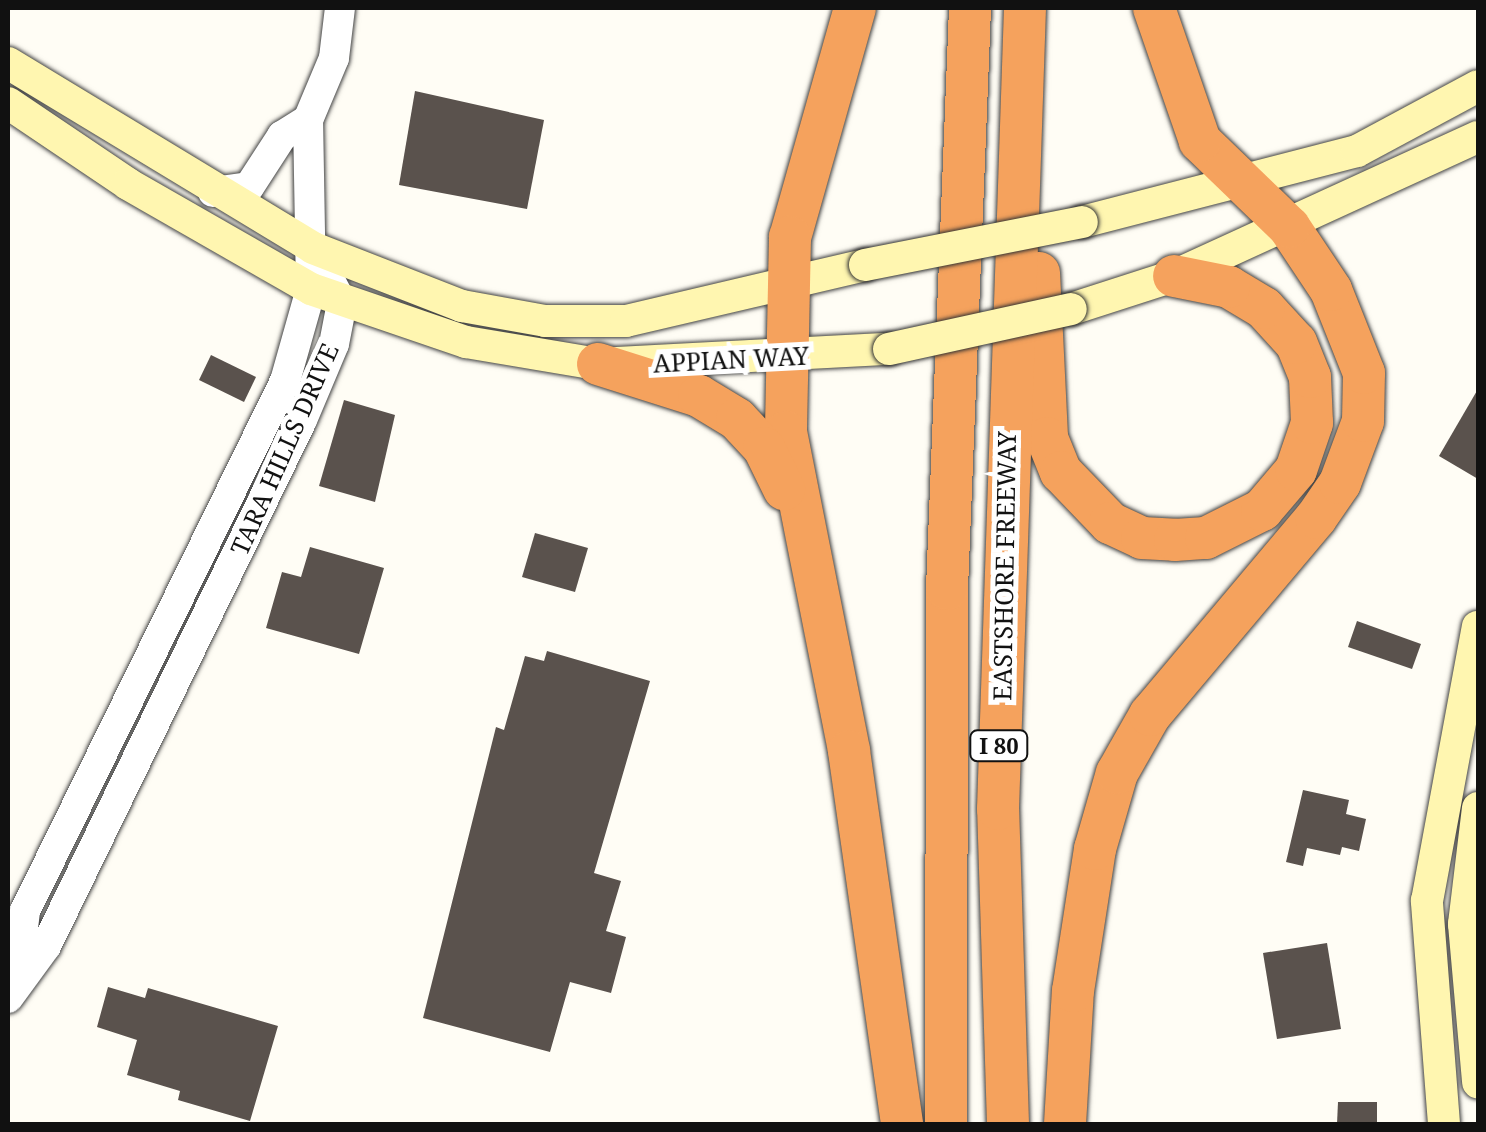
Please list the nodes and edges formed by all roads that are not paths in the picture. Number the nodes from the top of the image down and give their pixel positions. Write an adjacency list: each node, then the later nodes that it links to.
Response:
1 (340, 8): 9 (street)
2 (855, 8): 16 (highway)
3 (970, 8): 29 (highway, EASTSHORE FREEWAY / I 80)
4 (1154, 8): 11 (highway)
5 (1025, 16): 15 (highway); 30 (highway, EASTSHORE FREEWAY / I 80)
6 (8, 63): 12 (main road, APPIAN WAY)
7 (1478, 86): 11 (main road, APPIAN WAY)
8 (8, 103): 17 (main road, APPIAN WAY)
9 (308, 120): 12 (street); 14 (street, TARA HILLS DRIVE)
10 (1478, 136): 13 (main road, APPIAN WAY)
11 (1243, 183): 13 (highway); 16 (main road, APPIAN WAY, bridge)
12 (213, 192): 14 (main road, APPIAN WAY)
13 (1290, 226): 15 (main road, APPIAN WAY); 31 (highway)
14 (312, 248): 16 (main road, APPIAN WAY); 17 (street, TARA HILLS DRIVE); 18 (street)
15 (1174, 276): 20 (main road, APPIAN WAY, bridge)
16 (786, 279): 20 (highway)
17 (311, 289): 18 (main road, APPIAN WAY); 26 (street, TARA HILLS DRIVE)
18 (342, 303): 19 (main road, APPIAN WAY); 22 (street, TARA HILLS DRIVE)
19 (378, 315): 21 (main road, APPIAN WAY); 22 (street)
20 (783, 357): 21 (main road, APPIAN WAY); 23 (highway)
21 (598, 364): 23 (highway)
22 (321, 374): 26 (street, TARA HILLS DRIVE)
23 (816, 569): 28 (highway)
24 (1478, 628): 32 (main road)
25 (1478, 808): 27 (main road)
26 (12, 988)
27 (1478, 1082)
28 (902, 1124)
29 (946, 1124)
30 (1008, 1124)
31 (1065, 1124)
32 (1444, 1124)

